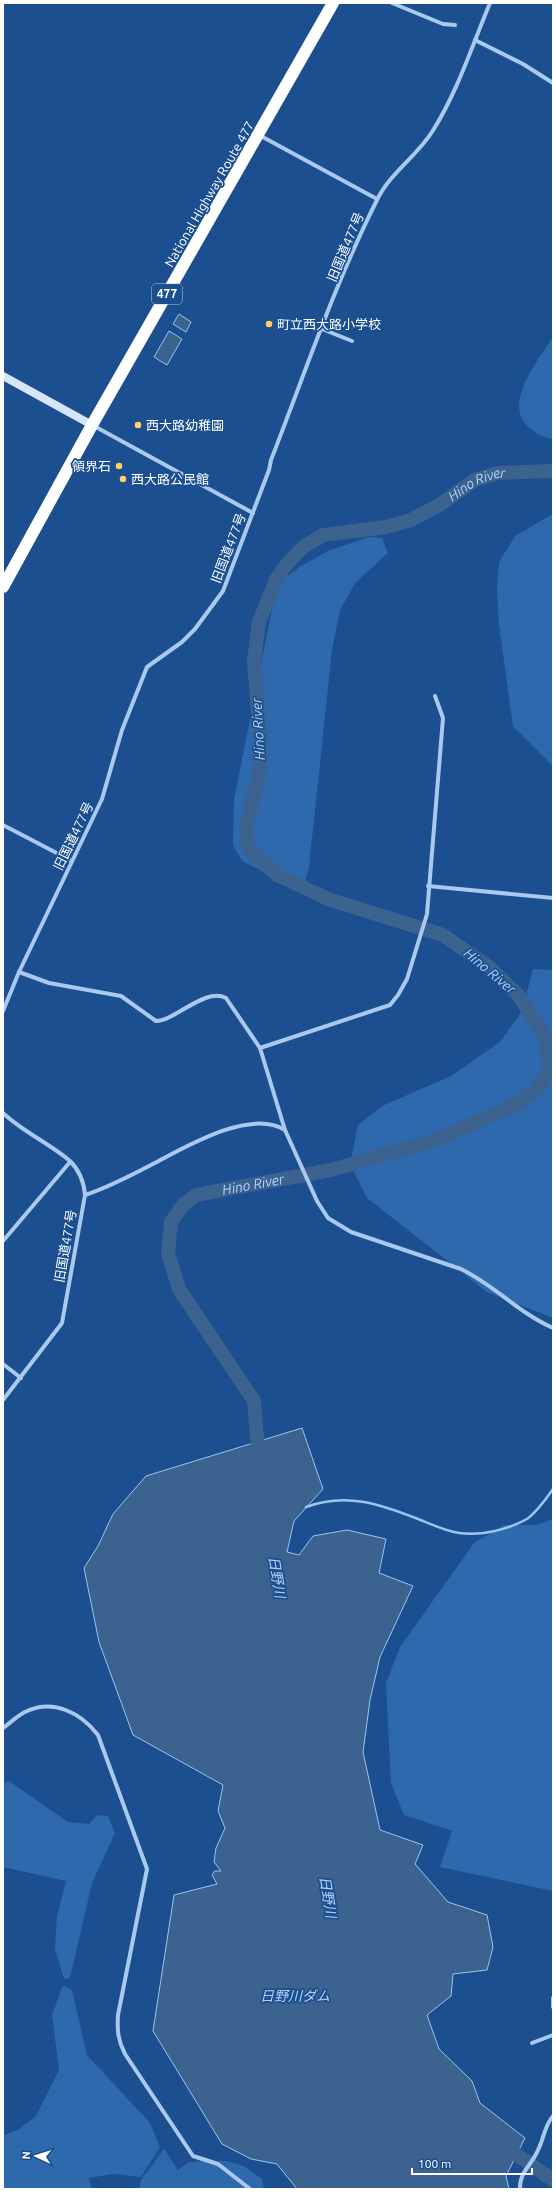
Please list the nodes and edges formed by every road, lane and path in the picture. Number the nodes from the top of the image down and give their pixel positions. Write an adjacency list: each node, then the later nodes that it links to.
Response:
1 (332, 3): 7 (highway, National Highway Route 477 / 477)
2 (392, 3): 4 (street)
3 (490, 3): 5 (street, 旧国道477号)
4 (455, 25)
5 (474, 40): 6 (street); 8 (street, 旧国道477号)
6 (553, 83)
7 (259, 134): 8 (street); 12 (highway, National Highway Route 477 / 477)
8 (377, 199): 9 (street, 旧国道477号)
9 (322, 329): 10 (street); 13 (street, 旧国道477号)
10 (352, 340)
11 (3, 376): 12 (street)
12 (92, 425): 13 (street); 14 (highway, National Highway Route 477 / 477)
13 (252, 513): 17 (street, 旧国道477号)
14 (3, 586)
15 (435, 696): 18 (street)
16 (3, 825): 17 (street)
17 (72, 861): 20 (street, 旧国道477号)
18 (428, 886): 19 (street); 22 (street)
19 (553, 898)
20 (19, 972): 21 (street, 旧国道477号); 22 (street)
21 (3, 1011)
22 (260, 1048): 24 (street)
23 (3, 1114): 25 (street, 旧国道477号)
24 (285, 1130): 26 (street); 28 (street)
25 (70, 1162): 26 (street, 旧国道477号); 27 (street)
26 (84, 1195): 30 (street, 旧国道477号)
27 (3, 1241)
28 (553, 1328)
29 (3, 1364): 30 (street)
30 (21, 1378): 31 (street, 旧国道477号)
31 (3, 1400)
32 (3, 1728): 38 (street)
33 (553, 1998): 34 (street)
34 (553, 2007)
35 (553, 2035): 36 (street)
36 (532, 2043)
37 (553, 2116): 39 (street)
38 (250, 2189)
39 (520, 2189)

